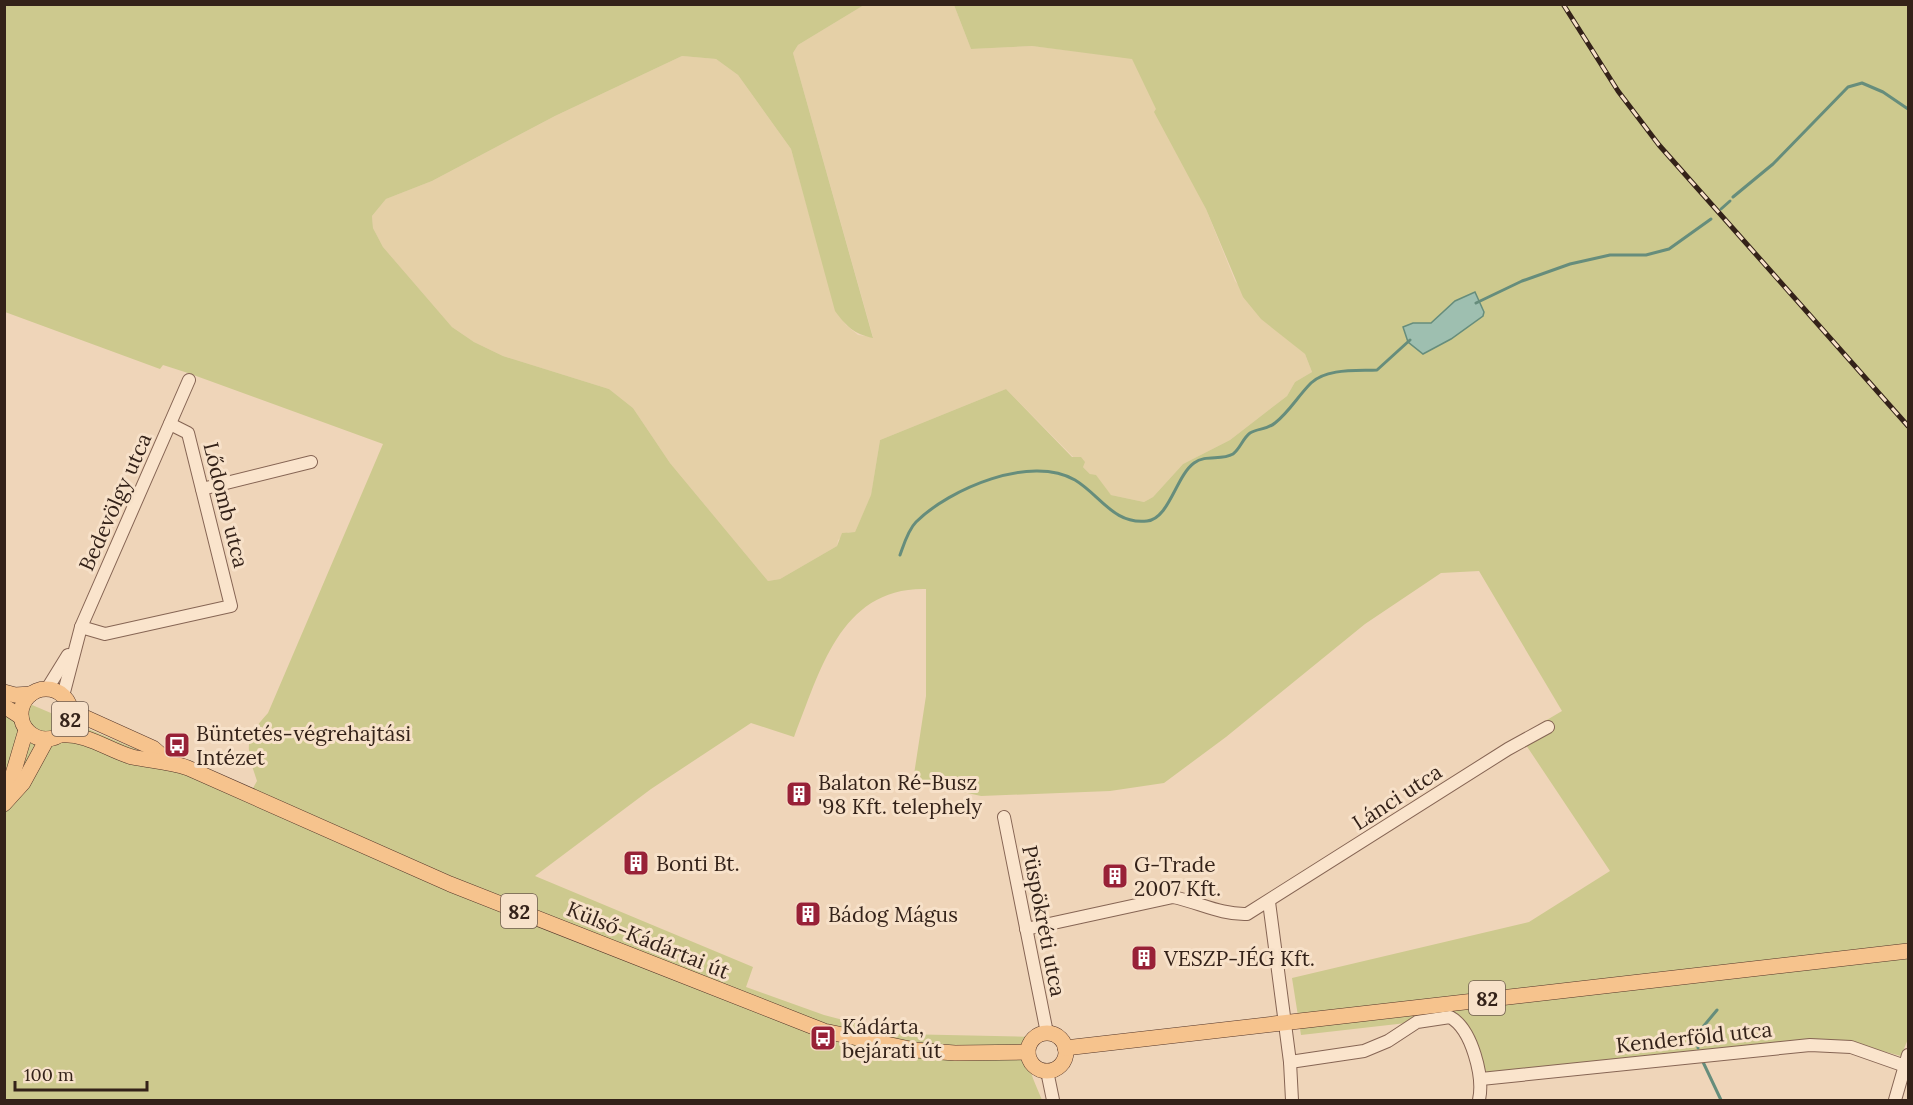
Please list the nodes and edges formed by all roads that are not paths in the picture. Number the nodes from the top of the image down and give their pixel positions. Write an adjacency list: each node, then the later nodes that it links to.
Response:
1 (189, 380): 2 (street, Bedevölgy utca)
2 (170, 424): 4 (street, Lődomb utca); 5 (street, Bedevölgy utca)
3 (311, 462): 4 (street)
4 (202, 489): 5 (street, Lődomb utca)
5 (81, 627): 6 (street, Bedevölgy utca)
6 (76, 641): 7 (street, Bedevölgy utca); 10 (street, Bedevölgy utca)
7 (47, 689): 9 (main road, 82); 10 (main road, 82)
8 (4, 692): 9 (main road, 82)
9 (31, 694): 13 (main road, 82)
10 (63, 696): 12 (main road, 82)
11 (4, 706): 13 (main road, 82)
12 (71, 711): 15 (main road, 82); 16 (main road, Külső-Kádártai út / 82)
13 (24, 724): 15 (main road, 82); 17 (main road)
14 (1548, 727): 20 (street, Lánci utca)
15 (54, 737): 16 (main road, Külső-Kádártai út / 82); 18 (main road)
16 (168, 761): 26 (main road, Külső-Kádártai út / 82)
17 (4, 787)
18 (4, 804)
19 (1004, 817): 21 (street, Püspökréti utca)
20 (1269, 902): 21 (street, Lánci utca); 23 (street)
21 (1026, 929): 24 (street, Püspökréti utca)
22 (1908, 951): 23 (main road, 82)
23 (1284, 1021): 25 (main road, 82); 27 (street)
24 (1047, 1033): 25 (main road); 26 (main road)
25 (1065, 1048): 29 (main road)
26 (1028, 1052): 29 (main road)
27 (1290, 1062): 30 (street); 32 (street)
28 (1908, 1063): 30 (street, Kenderföld utca); 34 (street)
29 (1047, 1071): 31 (street)
30 (1481, 1079): 33 (street)
31 (1053, 1101)
32 (1292, 1101)
33 (1479, 1101)
34 (1895, 1101)

